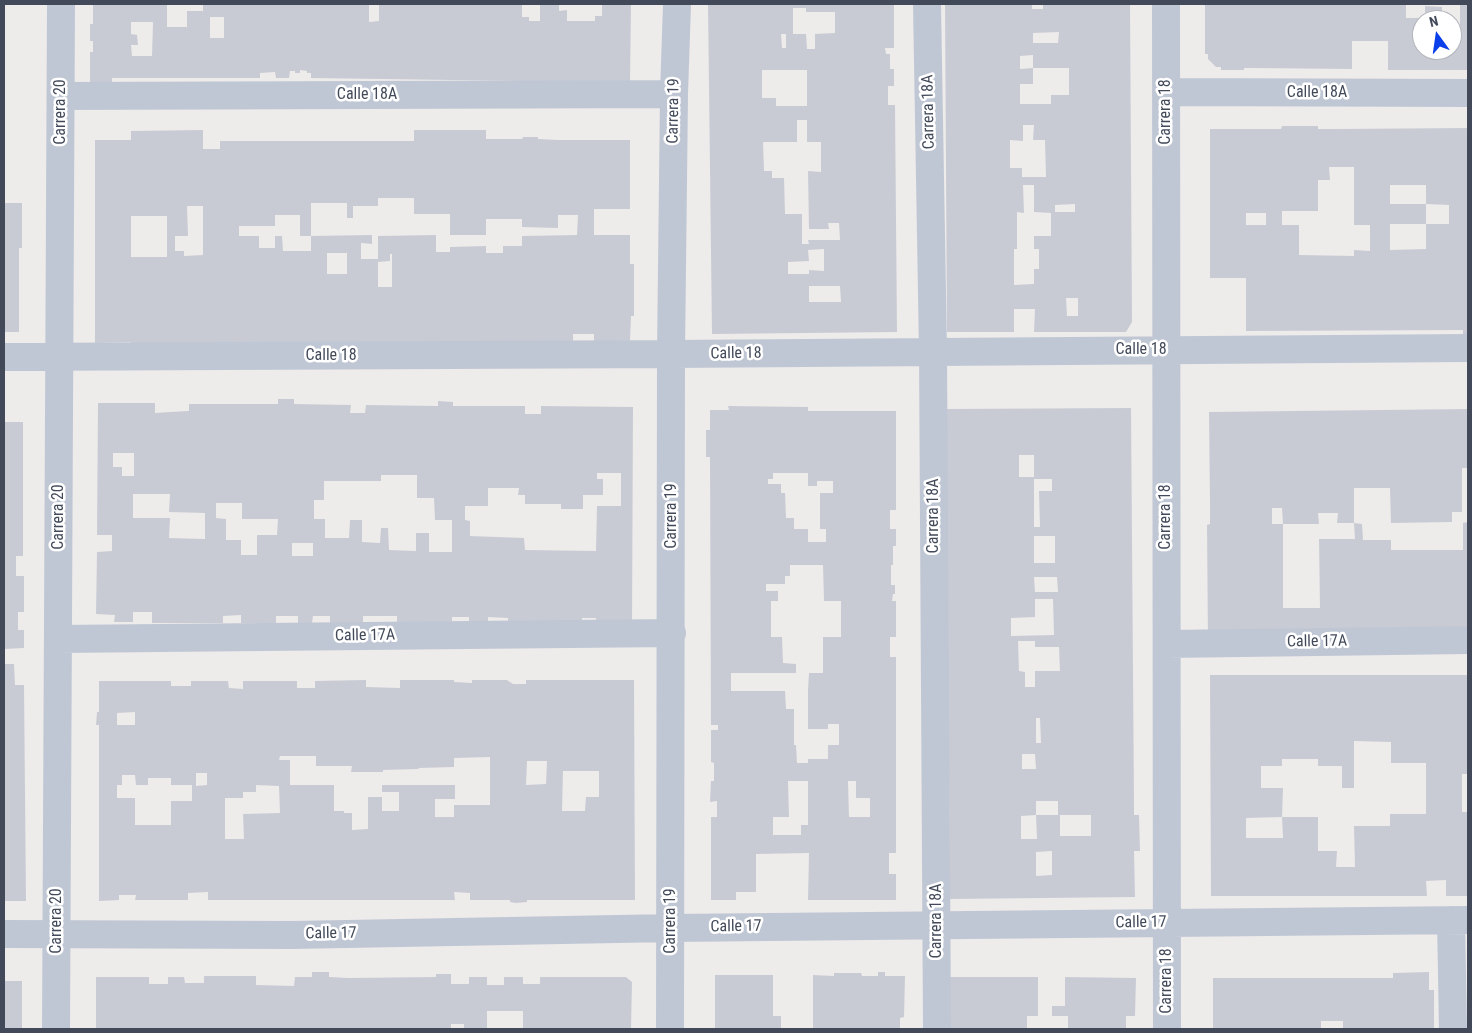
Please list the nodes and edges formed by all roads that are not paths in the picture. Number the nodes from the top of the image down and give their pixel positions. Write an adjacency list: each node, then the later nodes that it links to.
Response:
1 (61, 4): 8 (street, Carrera 20)
2 (677, 4): 7 (street, Carrera 19)
3 (927, 4): 11 (street, Carrera 18A)
4 (1166, 4): 5 (street, Carrera 18)
5 (1166, 92): 6 (street, Calle 18A); 10 (street, Carrera 18)
6 (1468, 93)
7 (674, 94): 8 (street, Calle 18A); 12 (street, Carrera 19)
8 (61, 96): 14 (street, Carrera 20)
9 (1468, 348): 10 (street, Calle 18)
10 (1166, 350): 11 (street, Calle 18); 18 (street, Carrera 18)
11 (933, 351): 12 (street, Calle 18); 21 (street, Carrera 18A)
12 (671, 354): 14 (street, Calle 18); 15 (street, Carrera 19)
13 (4, 357): 14 (street, Calle 18)
14 (59, 357): 16 (street, Carrera 20)
15 (672, 633): 16 (street, Calle 17A); 22 (street, Carrera 19)
16 (58, 639): 24 (street, Carrera 20)
17 (1468, 640): 18 (street, Calle 17A)
18 (1167, 644): 20 (street, Carrera 18)
19 (1460, 920): 20 (street, Calle 17); 29 (street)
20 (1167, 923): 21 (street, Calle 17); 28 (street, Carrera 18)
21 (937, 925): 22 (street, Calle 17); 27 (street, Carrera 18A)
22 (671, 928): 24 (street, Calle 17); 26 (street, Carrera 19)
23 (4, 934): 24 (street, Calle 17)
24 (57, 935): 25 (street, Carrera 20)
25 (56, 1029)
26 (670, 1029)
27 (937, 1029)
28 (1167, 1029)
29 (1453, 1029)

